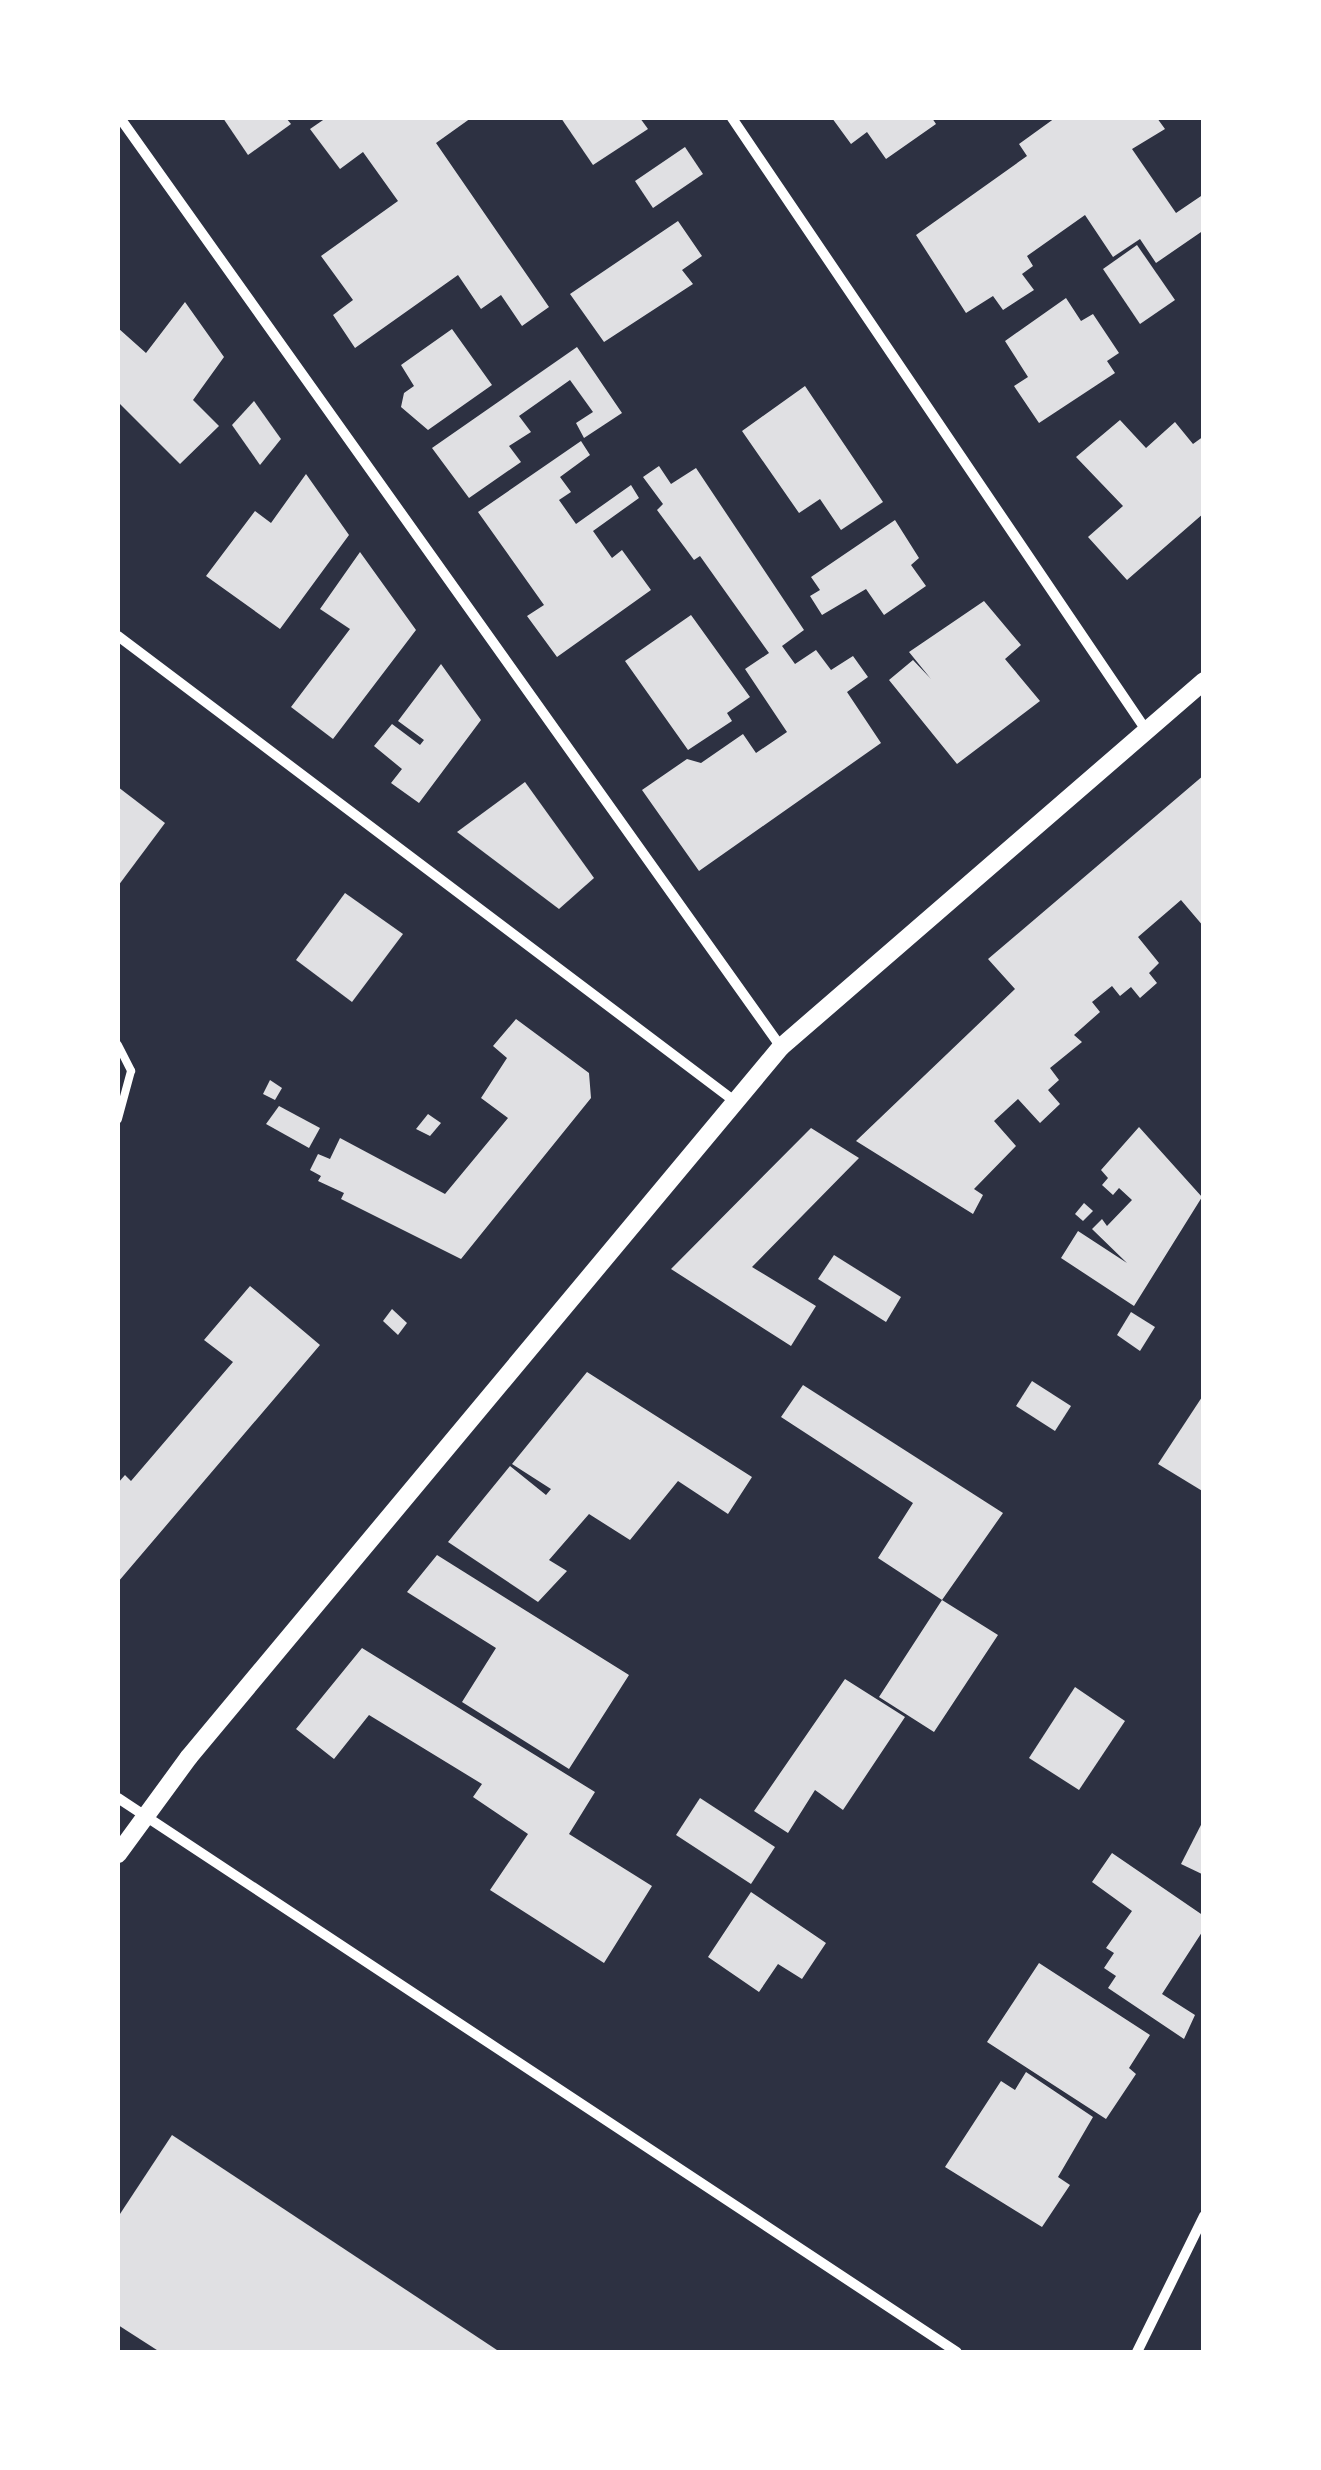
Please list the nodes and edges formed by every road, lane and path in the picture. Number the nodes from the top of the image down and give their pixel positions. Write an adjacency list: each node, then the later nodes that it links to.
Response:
1 (120, 118): 7 (street)
2 (732, 118): 5 (street)
3 (118, 636): 8 (street)
4 (1204, 680): 5 (street)
5 (1146, 730): 7 (street)
6 (118, 1045): 9 (lane)
7 (782, 1047): 8 (street)
8 (733, 1100): 11 (street)
9 (118, 1119)
10 (118, 1798): 11 (street)
11 (144, 1815): 12 (street); 14 (street)
12 (118, 1854)
13 (1204, 2216): 15 (street)
14 (957, 2352)
15 (1137, 2352)

